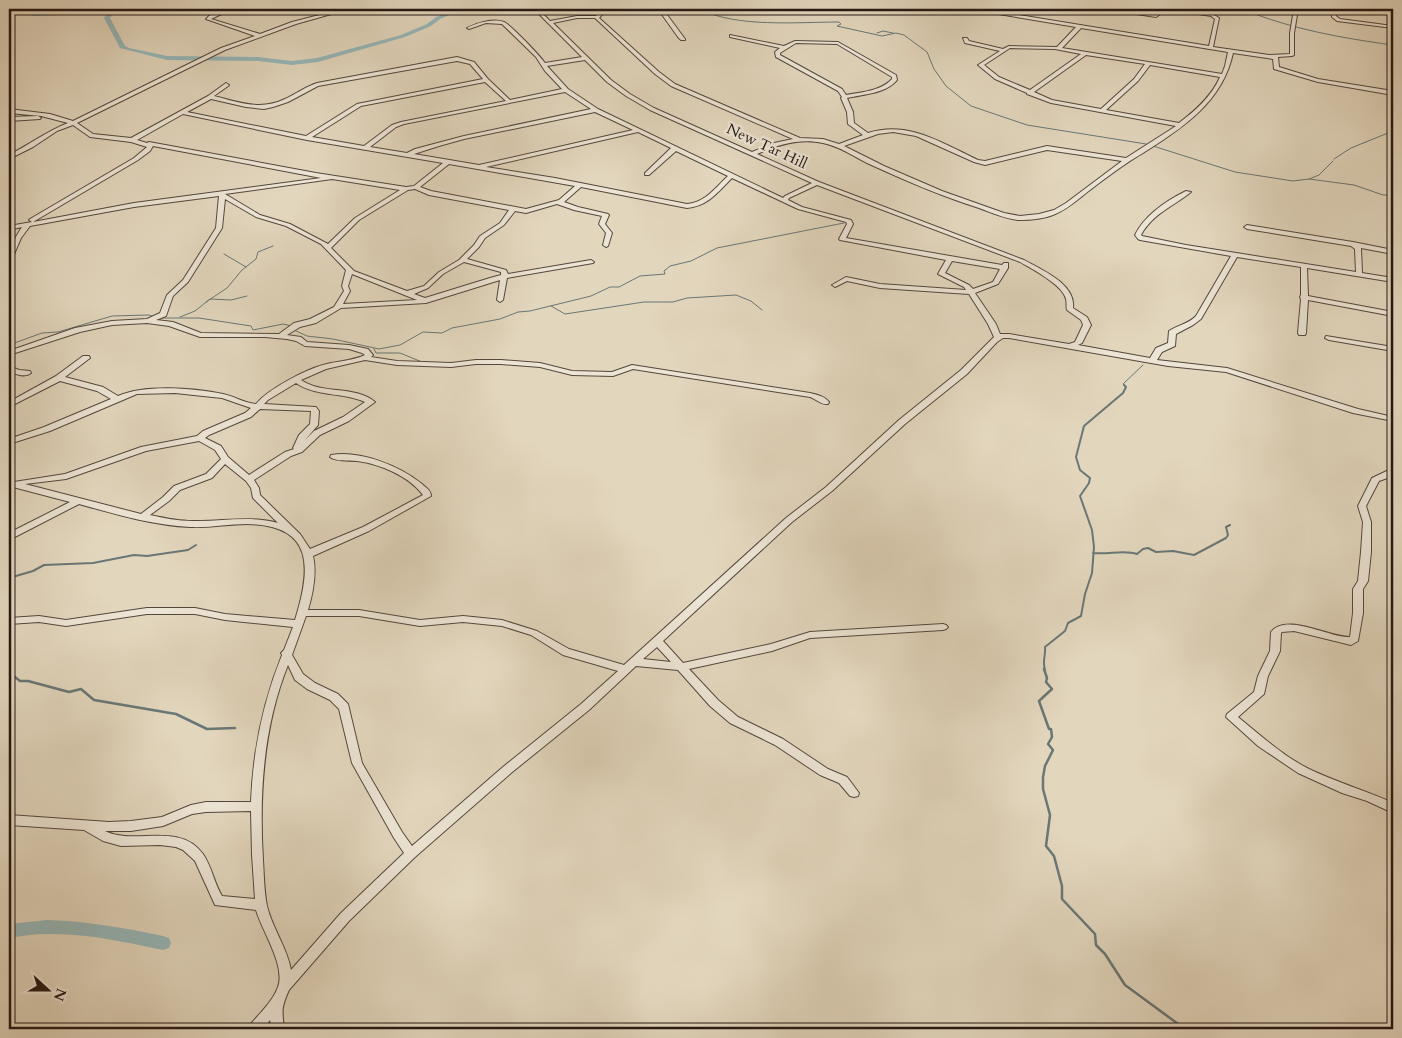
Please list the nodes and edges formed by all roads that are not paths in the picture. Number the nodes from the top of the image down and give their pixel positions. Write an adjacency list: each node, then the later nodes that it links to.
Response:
1 (230, 9): 19 (street)
2 (347, 9): 19 (street)
3 (536, 9): 15 (street, New Tar Hill)
4 (605, 9): 14 (street)
5 (660, 9): 21 (street)
6 (977, 9): 16 (street)
7 (1110, 9): 8 (street)
8 (1166, 9)
9 (1171, 9): 25 (street)
10 (1296, 9): 29 (street)
11 (1333, 9): 17 (street)
12 (1352, 9): 13 (street)
13 (1393, 13)
14 (597, 17): 15 (street); 56 (street)
15 (550, 22): 30 (street, New Tar Hill)
16 (1079, 27): 24 (street); 25 (street)
17 (1393, 27)
18 (469, 28): 32 (street)
19 (258, 35): 49 (street)
20 (732, 36): 23 (street)
21 (683, 39)
22 (965, 39): 26 (street)
23 (785, 48): 39 (street); 39 (street)
24 (1059, 48): 26 (street); 28 (street)
25 (1211, 48): 27 (street)
26 (1003, 50): 37 (street)
27 (1231, 51): 29 (street); 33 (street)
28 (1085, 53): 31 (street); 37 (street)
29 (1271, 56): 38 (street)
30 (586, 58): 32 (street); 61 (street, New Tar Hill)
31 (1148, 64): 33 (street); 43 (street)
32 (543, 65): 36 (street)
33 (1224, 76): 51 (street)
34 (486, 80): 40 (street); 41 (street); 54 (street)
35 (226, 85): 40 (street)
36 (566, 90): 41 (street); 42 (street)
37 (1029, 93): 43 (street)
38 (1393, 93)
39 (845, 97): 53 (street)
40 (210, 98): 45 (street)
41 (508, 100): 59 (street)
42 (596, 110): 52 (street); 62 (street)
43 (1101, 110): 51 (street)
44 (9, 111): 46 (street)
45 (181, 112): 54 (street); 55 (street)
46 (37, 114): 48 (street); 49 (street)
47 (9, 118): 48 (street)
48 (58, 118): 50 (street)
49 (82, 119): 50 (street)
50 (73, 122): 55 (street); 63 (street)
51 (1180, 124): 64 (street)
52 (637, 131): 60 (street); 66 (street)
53 (868, 136): 58 (street); 64 (street)
54 (307, 138): 59 (street)
55 (132, 140): 57 (street)
56 (798, 140): 58 (street); 61 (street)
57 (149, 144): 69 (street); 81 (street)
58 (838, 146): 64 (street)
59 (365, 148): 62 (street)
60 (674, 149): 67 (street); 68 (street)
61 (754, 153): 70 (street, New Tar Hill)
62 (408, 155): 65 (street)
63 (9, 157)
64 (1127, 160)
65 (447, 163): 66 (street); 72 (street)
66 (475, 167): 71 (street)
67 (647, 174)
68 (732, 175): 71 (street); 76 (street)
69 (330, 178): 73 (street); 75 (street)
70 (817, 183): 76 (street); 85 (street, New Tar Hill)
71 (579, 185): 77 (street)
72 (416, 187): 73 (street); 78 (street)
73 (406, 189): 84 (street)
74 (1188, 192): 87 (street)
75 (220, 194): 79 (street); 84 (street); 106 (street)
76 (785, 201): 89 (street)
77 (558, 202): 78 (street); 83 (street)
78 (513, 209): 90 (street)
79 (28, 224): 81 (street); 88 (street)
80 (1247, 227): 82 (street)
81 (11, 228)
82 (1352, 244): 86 (street); 96 (street)
83 (606, 245)
84 (328, 247): 94 (street)
85 (998, 252): 93 (street); 111 (street, New Tar Hill)
86 (1393, 252)
87 (1235, 254): 92 (street); 116 (street)
88 (9, 259)
89 (950, 259): 93 (street); 99 (street)
90 (463, 260): 95 (street); 100 (street)
91 (591, 262): 95 (street)
92 (1304, 265): 96 (street); 101 (street)
93 (1005, 268): 99 (street)
94 (349, 271): 100 (street); 104 (street)
95 (503, 273): 102 (street); 103 (street)
96 (1359, 274): 97 (street)
97 (1393, 280)
98 (834, 285): 99 (street)
99 (972, 292): 109 (street)
100 (406, 294): 103 (street)
101 (1303, 298): 105 (street); 107 (street)
102 (500, 300)
103 (426, 301): 104 (street)
104 (338, 306): 108 (street)
105 (1393, 314)
106 (147, 321): 108 (street); 113 (street)
107 (1302, 333)
108 (279, 336): 115 (street)
109 (998, 337): 111 (street); 144 (street)
110 (1329, 338): 112 (street)
111 (1069, 346): 116 (street)
112 (1393, 349)
113 (9, 353)
114 (86, 358): 119 (street)
115 (365, 358): 120 (street); 122 (street)
116 (1152, 361): 126 (street)
117 (9, 368): 118 (street)
118 (27, 373)
119 (59, 378): 121 (street); 123 (street)
120 (296, 380): 124 (street); 129 (street)
121 (116, 398): 124 (street); 128 (street)
122 (825, 402)
123 (9, 405): 125 (street)
124 (260, 405): 127 (street); 129 (street)
125 (23, 407)
126 (1393, 419)
127 (200, 438): 131 (street); 134 (street)
128 (9, 442)
129 (299, 450): 133 (street)
130 (334, 457): 139 (street)
131 (225, 459): 133 (street); 136 (street)
132 (1393, 471): 150 (street)
133 (249, 479): 137 (street)
134 (11, 483): 135 (street)
135 (78, 501): 136 (street); 138 (street)
136 (142, 517): 137 (street)
137 (295, 534): 139 (street)
138 (9, 537)
139 (308, 554): 140 (street)
140 (302, 613): 142 (street); 146 (street)
141 (9, 622): 142 (street)
142 (298, 624): 145 (street)
143 (943, 628): 147 (street)
144 (657, 641): 146 (street); 147 (street)
145 (286, 653): 149 (street); 153 (street)
146 (629, 666): 147 (street); 153 (street)
147 (682, 667): 148 (street)
148 (854, 793)
149 (256, 806): 152 (street); 154 (street)
150 (1393, 808)
151 (9, 820): 152 (street)
152 (86, 825): 154 (street)
153 (411, 854): 155 (street)
154 (261, 906): 155 (street)
155 (285, 986): 156 (street)
156 (277, 1002): 157 (street); 158 (street)
157 (255, 1029)
158 (278, 1029)

